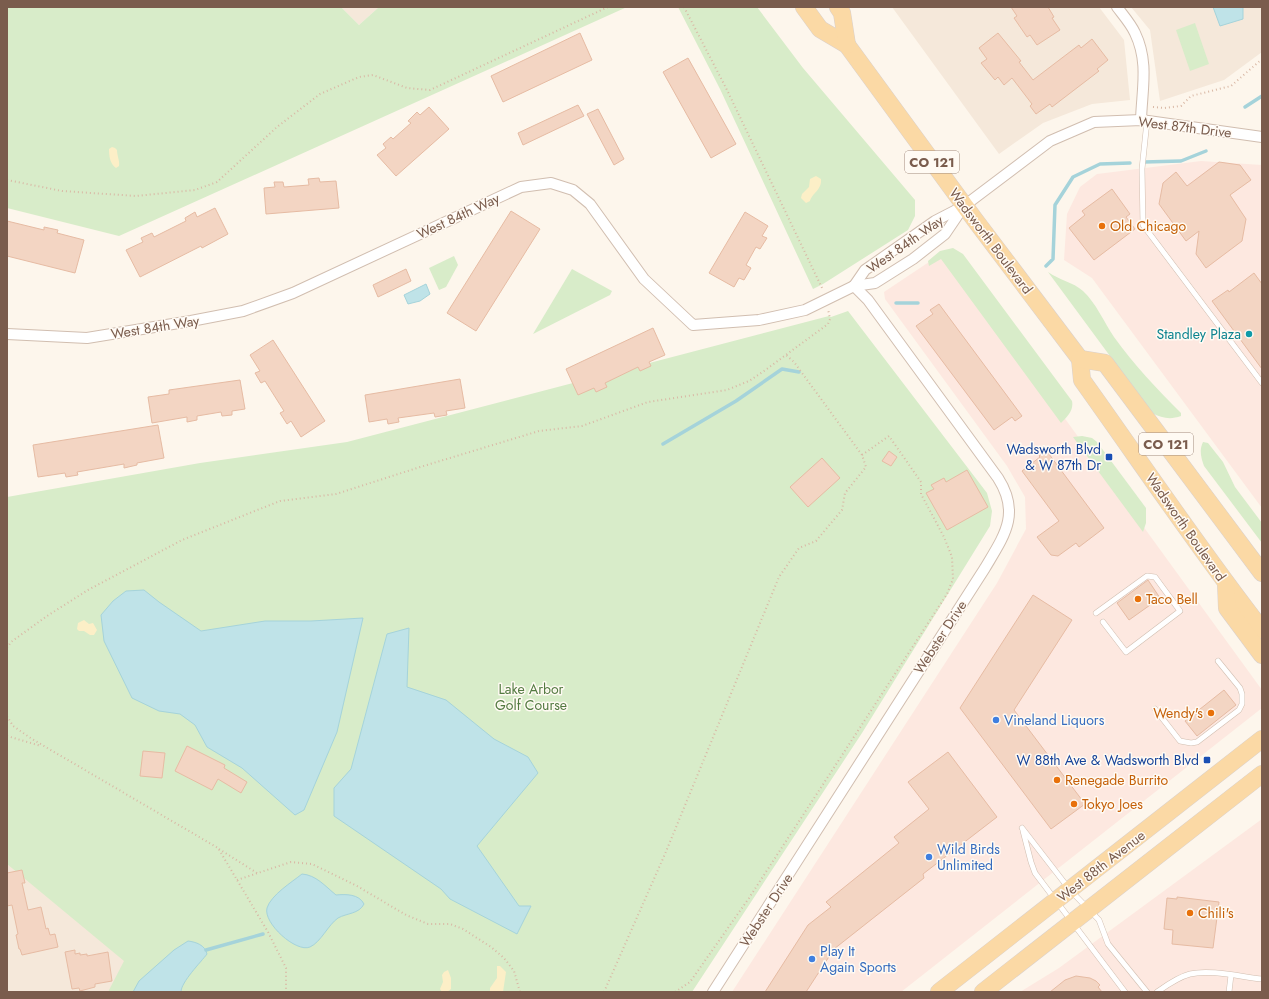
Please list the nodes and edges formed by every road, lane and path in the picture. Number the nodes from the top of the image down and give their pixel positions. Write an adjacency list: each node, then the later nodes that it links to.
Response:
1 (608, 7): 11 (path)
2 (684, 7): 14 (path)
3 (804, 7): 6 (main road, Wadsworth Boulevard / CO 121)
4 (838, 7): 6 (main road, Wadsworth Boulevard / CO 121)
5 (1117, 7): 8 (street)
6 (847, 45): 12 (main road, Wadsworth Boulevard / CO 121)
7 (1262, 59): 8 (path)
8 (1141, 106): 9 (street)
9 (1144, 120): 10 (street, West 87th Drive); 12 (street, West 87th Drive); 18 (lane)
10 (1262, 137)
11 (7, 180)
12 (964, 206): 13 (street, West 84th Way); 13 (street, West 84th Way); 17 (main road, Wadsworth Boulevard / CO 121)
13 (854, 286): 14 (street, West 84th Way); 49 (street, Webster Drive)
14 (826, 301): 15 (street, West 84th Way); 16 (path)
15 (7, 334)
16 (786, 355): 19 (path); 25 (path)
17 (1080, 359): 20 (main road, CO 121); 21 (main road, Wadsworth Boulevard / CO 121)
18 (1262, 383)
19 (862, 455): 47 (path); 48 (path)
20 (1262, 573)
21 (1226, 583): 24 (main road, Wadsworth Boulevard / CO 121); 26 (main road)
22 (1096, 613): 23 (lane)
23 (1103, 622)
24 (1262, 630)
25 (7, 648)
26 (1262, 654)
27 (1218, 661): 28 (lane)
28 (1155, 709)
29 (7, 716): 33 (path)
30 (1262, 726): 34 (main road)
31 (7, 736): 33 (path)
32 (1262, 739): 34 (main road, West 88th Avenue)
33 (46, 747): 36 (path)
34 (1239, 758): 39 (main road, West 88th Avenue)
35 (1262, 774): 41 (main road, West 88th Avenue)
36 (218, 848): 37 (path); 38 (path)
37 (257, 873): 38 (path); 46 (path)
38 (237, 880): 45 (path)
39 (1070, 890): 40 (main road, West 88th Avenue); 40 (lane); 41 (lane)
40 (1056, 900): 42 (lane); 50 (main road, West 88th Avenue)
41 (1088, 910): 42 (main road, West 88th Avenue); 53 (lane)
42 (1072, 922): 51 (main road, West 88th Avenue); 52 (lane)
43 (1231, 975): 44 (lane); 54 (lane); 55 (lane)
44 (1262, 979)
45 (286, 992)
46 (520, 992)
47 (604, 992)
48 (675, 992)
49 (713, 992)
50 (939, 992)
51 (983, 992)
52 (1125, 992)
53 (1148, 992)
54 (1157, 992)
55 (1229, 992)

